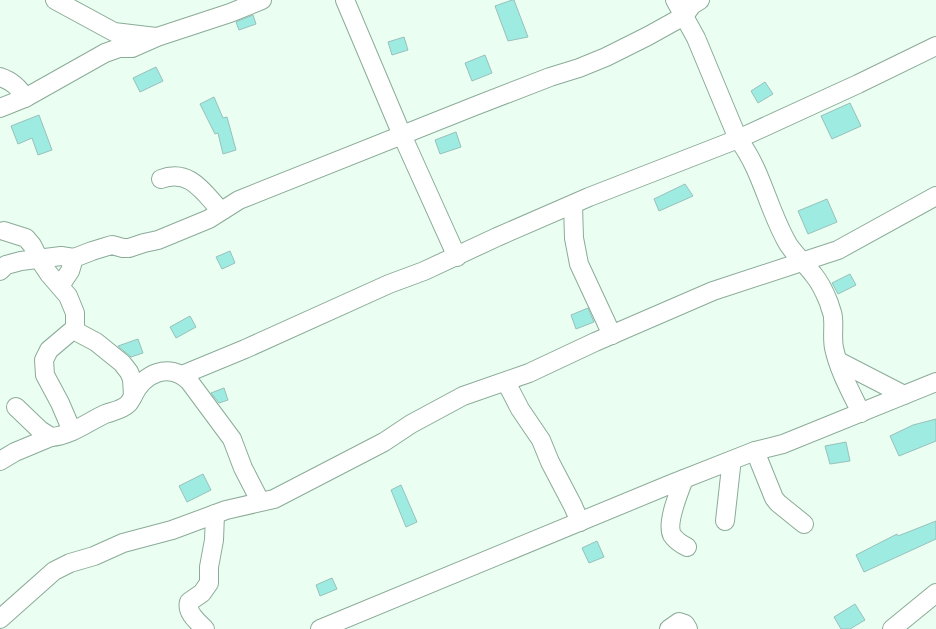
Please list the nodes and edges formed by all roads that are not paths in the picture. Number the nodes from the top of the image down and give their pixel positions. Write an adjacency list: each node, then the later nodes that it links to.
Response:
1 (55, 0): 6 (street)
2 (262, 0): 8 (street)
3 (344, 0): 13 (street)
4 (675, 0): 7 (street)
5 (700, 0): 7 (street)
6 (71, 6): 8 (street)
7 (684, 16): 13 (street); 14 (street)
8 (157, 37): 11 (street)
9 (936, 46): 14 (street)
10 (0, 77): 11 (street)
11 (25, 98): 12 (street)
12 (0, 108)
13 (402, 135): 18 (street); 20 (street)
14 (738, 139): 17 (street); 23 (street)
15 (161, 178): 18 (street)
16 (936, 196): 23 (street)
17 (573, 205): 20 (street); 27 (street)
18 (221, 211): 21 (street)
19 (4, 231): 22 (street)
20 (457, 257): 29 (street)
21 (74, 258): 22 (street); 25 (street)
22 (39, 259): 24 (street); 25 (street)
23 (802, 263): 27 (street); 28 (street)
24 (0, 271)
25 (60, 286): 26 (street)
26 (75, 328): 33 (street); 36 (street)
27 (612, 335): 30 (street)
28 (838, 361): 32 (street); 35 (street)
29 (182, 375): 33 (street); 42 (street)
30 (506, 382): 42 (street); 45 (street)
31 (936, 382): 32 (street)
32 (904, 395): 35 (street)
33 (133, 396): 36 (street)
34 (16, 407): 37 (street)
35 (861, 413): 38 (street)
36 (72, 431): 37 (street)
37 (51, 437): 39 (street)
38 (755, 451): 40 (street); 46 (street)
39 (0, 461)
40 (731, 461): 41 (street); 44 (street)
41 (684, 479): 45 (street); 47 (street)
42 (260, 501): 43 (street)
43 (215, 514): 49 (street); 51 (street)
44 (725, 521)
45 (580, 522): 52 (street)
46 (804, 524)
47 (687, 548)
48 (936, 593): 55 (street)
49 (8, 606): 50 (street)
50 (0, 619)
51 (205, 629)
52 (320, 629)
53 (669, 629): 54 (street)
54 (688, 629)
55 (892, 629)

